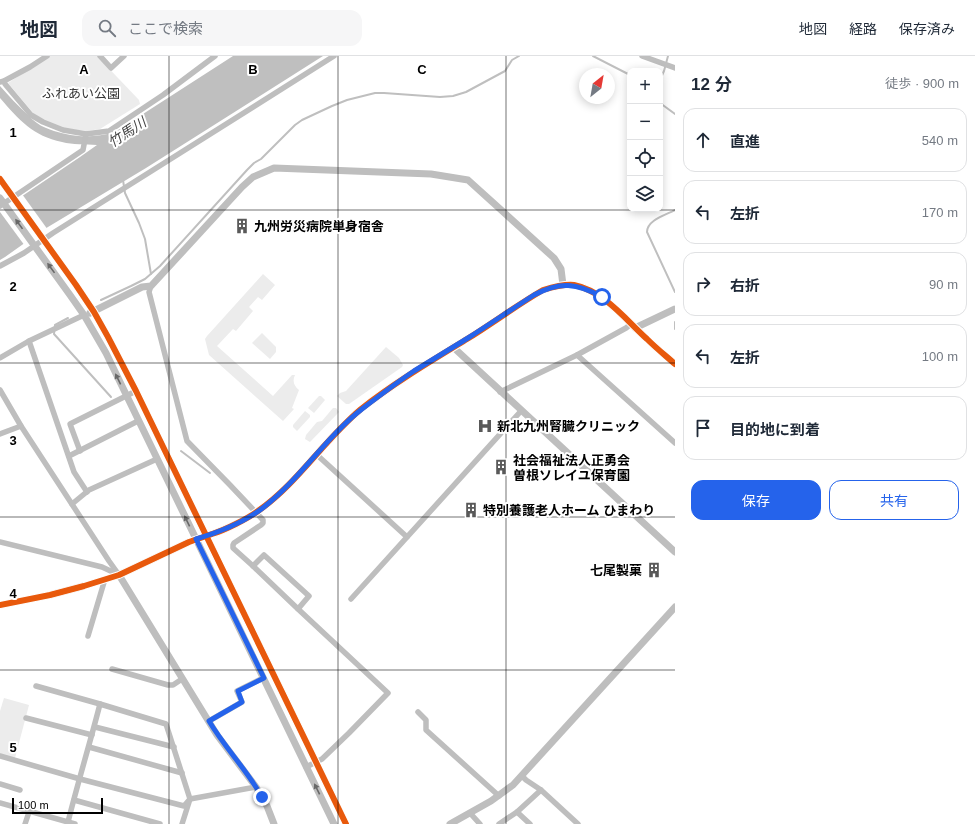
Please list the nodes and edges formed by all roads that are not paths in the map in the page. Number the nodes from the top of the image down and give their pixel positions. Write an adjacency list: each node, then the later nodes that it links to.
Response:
1 (47, 56): 8 (street)
2 (100, 56): 3 (street)
3 (124, 56)
4 (215, 56): 9 (street)
5 (334, 56): 13 (street)
6 (642, 56): 7 (street)
7 (672, 67)
8 (1, 81): 9 (street)
9 (86, 134): 11 (street)
10 (0, 179): 11 (street)
11 (13, 198): 12 (street); 13 (street)
12 (2, 203): 14 (street, one-way to 12)
13 (43, 239): 14 (street); 19 (street)
14 (34, 245): 15 (street); 20 (street, one-way to 14)
15 (0, 266)
16 (564, 285): 17 (street); 21 (street); 23 (street)
17 (151, 286): 19 (street); 42 (street)
18 (674, 310): 21 (street)
19 (94, 312): 20 (street); 28 (street)
20 (84, 315): 22 (street); 30 (street, one-way to 20)
21 (633, 326): 24 (street); 26 (street)
22 (29, 341): 25 (street); 38 (street)
23 (452, 348): 29 (street); 37 (street)
24 (578, 354): 29 (street); 35 (street)
25 (0, 358)
26 (675, 364)
27 (0, 390): 33 (street)
28 (136, 391): 30 (street); 43 (street)
29 (500, 392): 31 (street)
30 (126, 395): 32 (street); 36 (street)
31 (521, 411): 44 (street); 47 (street)
32 (138, 421): 36 (street); 39 (street)
33 (21, 426): 34 (street); 41 (street)
34 (0, 434)
35 (675, 443)
36 (80, 450): 38 (street)
37 (316, 454): 42 (street); 44 (street)
38 (69, 456): 40 (street)
39 (157, 459): 40 (street); 45 (street, one-way to 39)
40 (87, 492): 41 (street)
41 (72, 504): 49 (street)
42 (256, 513): 43 (street); 48 (street)
43 (206, 536): 45 (street); 69 (street)
44 (407, 537): 51 (street)
45 (196, 539): 49 (street); 57 (street)
46 (0, 542): 49 (street)
47 (675, 552)
48 (253, 566): 54 (street); 54 (street)
49 (119, 575): 50 (street); 58 (street)
50 (105, 579): 52 (street); 55 (street)
51 (351, 599)
52 (0, 605)
53 (675, 606): 72 (street)
54 (298, 609): 69 (street)
55 (88, 636)
56 (112, 669): 58 (street)
57 (264, 678): 63 (street); 70 (street)
58 (182, 679): 63 (street)
59 (36, 686): 60 (street)
60 (100, 704): 64 (street); 66 (street)
61 (418, 712): 78 (street)
62 (26, 718): 65 (street)
63 (209, 721): 75 (street)
64 (95, 727): 65 (street); 66 (street)
65 (92, 735): 67 (street)
66 (174, 747): 71 (street)
67 (89, 748): 71 (street); 73 (street)
68 (0, 756): 73 (street)
69 (316, 762): 70 (street); 92 (street)
70 (306, 767): 91 (street, one-way to 70)
71 (182, 773): 79 (street)
72 (522, 776): 77 (street); 78 (street)
73 (80, 779): 79 (street); 80 (street)
74 (0, 784): 76 (street)
75 (256, 787): 79 (street); 90 (street)
76 (20, 790)
77 (541, 790): 83 (street); 97 (street)
78 (499, 796): 84 (street)
79 (190, 799): 89 (street)
80 (74, 800): 86 (street); 88 (street)
81 (0, 804): 82 (street)
82 (29, 812): 85 (street); 87 (street)
83 (517, 812): 95 (street); 96 (street)
84 (470, 813): 93 (street); 94 (street)
85 (59, 822): 86 (street)
86 (72, 823)
87 (25, 824)
88 (160, 824)
89 (182, 824)
90 (274, 824)
91 (334, 824)
92 (346, 824)
93 (450, 824)
94 (480, 824)
95 (499, 824)
96 (530, 824)
97 (578, 824)

